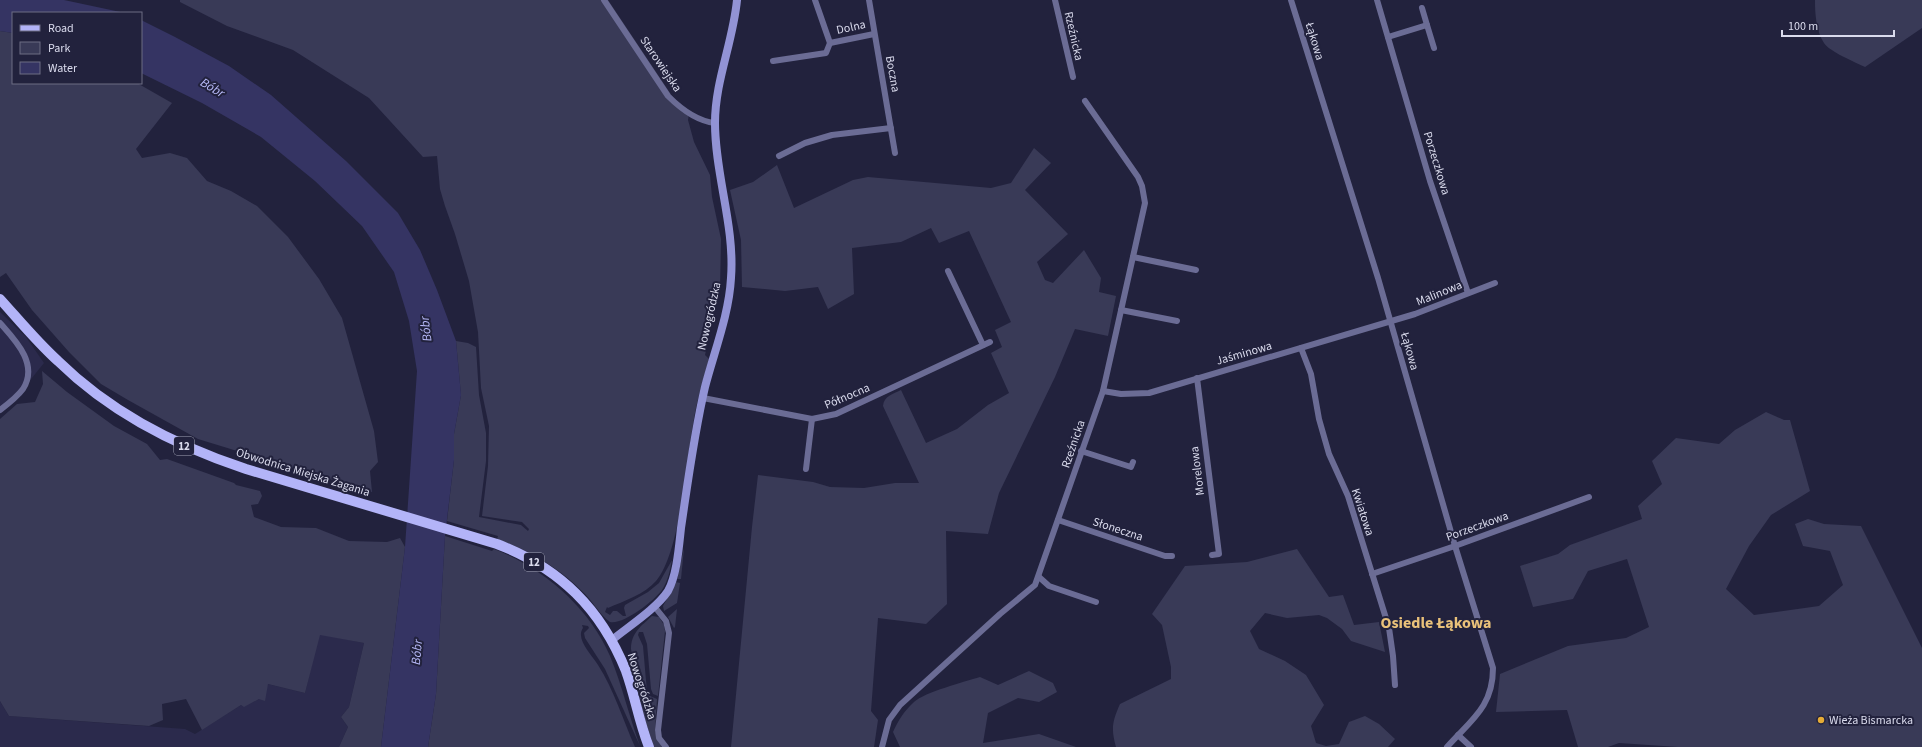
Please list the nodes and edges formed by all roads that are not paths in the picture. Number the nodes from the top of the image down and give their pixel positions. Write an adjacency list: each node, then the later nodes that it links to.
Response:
1 (604, 0): 17 (street, Starowiejska)
2 (737, 0): 17 (main road, Nowogródzka)
3 (815, 0): 12 (street, Dolna)
4 (869, 0): 10 (street, Boczna)
5 (1054, 0): 15 (street, Rzeźnicka)
6 (1291, 0): 29 (street, Łąkowa)
7 (1377, 0): 11 (street, Porzeczkowa)
8 (1422, 8): 9 (street)
9 (1427, 25): 11 (street); 13 (street)
10 (874, 34): 12 (street, Dolna); 18 (street, Boczna)
11 (1388, 37): 25 (street, Porzeczkowa)
12 (830, 43): 14 (street)
13 (1434, 48)
14 (773, 61)
15 (1073, 77)
16 (1084, 101): 21 (street, Rzeźnicka)
17 (715, 123): 36 (main road, Nowogródzka)
18 (891, 128): 19 (street, Boczna); 20 (street)
19 (895, 153)
20 (779, 156)
21 (1133, 257): 23 (street); 27 (street, Rzeźnicka)
22 (948, 270): 32 (street)
23 (1196, 270)
24 (1495, 283): 25 (street, Malinowa)
25 (1468, 293): 29 (street, Malinowa)
26 (0, 299): 51 (main road, Obwodnica Miejska Żagania / 12)
27 (1121, 310): 28 (street); 35 (street, Rzeźnicka)
28 (1177, 322)
29 (1390, 322): 33 (street, Jaśminowa); 44 (street, Łąkowa)
30 (0, 323): 37 (street)
31 (990, 342): 32 (street, Północna)
32 (983, 345): 38 (street, Północna)
33 (1301, 348): 34 (street, Jaśminowa); 47 (street, Kwiatowa)
34 (1197, 378): 35 (street, Jaśminowa); 45 (street, Morelowa)
35 (1103, 391): 39 (street, Rzeźnicka)
36 (703, 398): 38 (street, Północna); 50 (main road, Nowogródzka)
37 (0, 410)
38 (812, 419): 41 (street)
39 (1082, 451): 40 (street); 43 (street, Rzeźnicka)
40 (1133, 462)
41 (806, 469)
42 (1589, 497): 44 (street, Porzeczkowa)
43 (1058, 520): 46 (street, Słoneczna); 48 (street, Rzeźnicka)
44 (1455, 546): 47 (street, Porzeczkowa); 53 (street, Łąkowa)
45 (1212, 555)
46 (1172, 556)
47 (1372, 574): 52 (street, Kwiatowa)
48 (1039, 577): 49 (street); 56 (street, Rzeźnicka)
49 (1096, 602)
50 (654, 606): 51 (main road, Nowogródzka); 55 (street, Nowogródzka)
51 (612, 640): 54 (main road, Nowogródzka / 12)
52 (1395, 685)
53 (1458, 735): 57 (street, Łąkowa); 58 (street)
54 (649, 747)
55 (666, 747)
56 (882, 747)
57 (1447, 747)
58 (1471, 747)

